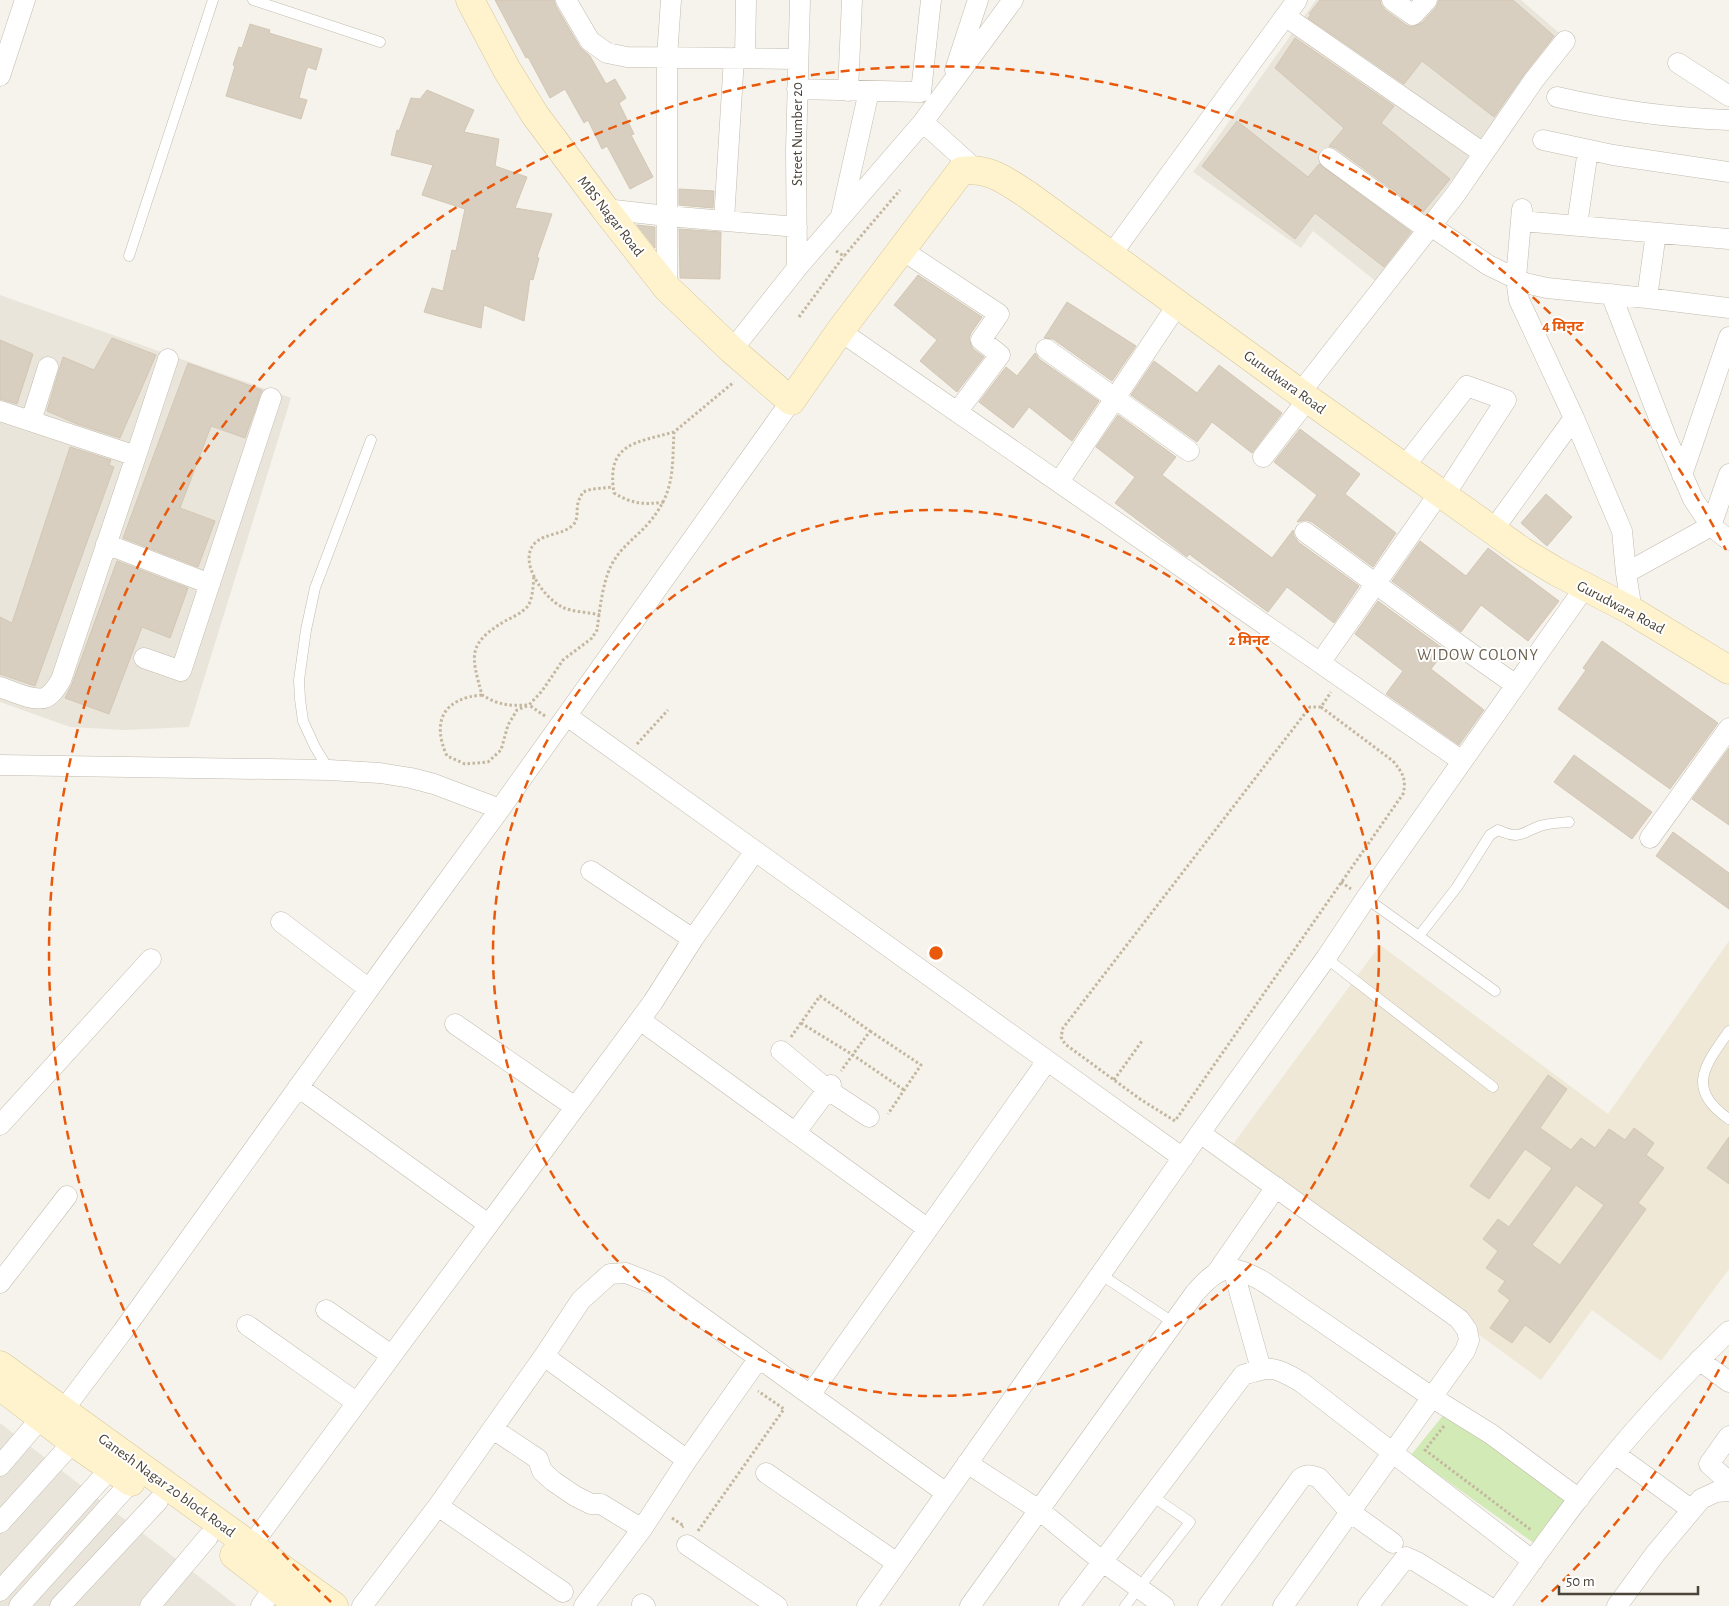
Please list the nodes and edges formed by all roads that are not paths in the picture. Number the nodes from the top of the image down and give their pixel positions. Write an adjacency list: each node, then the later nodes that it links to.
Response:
1 (25, 0): 23 (street)
2 (213, 0): 49 (lane)
3 (253, 0): 18 (lane)
4 (470, 0): 38 (street, MBS Nagar Road)
5 (566, 0): 19 (street)
6 (671, 0): 19 (street)
7 (746, 0): 20 (street)
8 (800, 0): 21 (street, Street Number 20)
9 (852, 0): 26 (street)
10 (931, 0): 27 (street)
11 (978, 0): 24 (street)
12 (1013, 0): 24 (street)
13 (1297, 0): 16 (street)
14 (1392, 0): 15 (street)
15 (1427, 0)
16 (1285, 16): 34 (street); 48 (street)
17 (1565, 41): 34 (street)
18 (380, 42)
19 (667, 57): 20 (street); 39 (street)
20 (740, 58): 21 (street); 41 (street)
21 (798, 59): 25 (street, Street Number 20)
22 (1678, 63): 28 (street)
23 (0, 76)
24 (950, 86): 31 (street)
25 (797, 89): 26 (street); 43 (street, Street Number 20)
26 (848, 91): 27 (street)
27 (869, 91): 40 (street)
28 (1729, 96)
29 (1557, 97): 30 (street)
30 (1729, 120)
31 (923, 122): 36 (street); 40 (street)
32 (1542, 140): 33 (street)
33 (1588, 150): 37 (street); 42 (street)
34 (1483, 153): 44 (street)
35 (1329, 158): 44 (street)
36 (975, 169): 47 (street); 48 (street, Gurudwara Road)
37 (1729, 172)
38 (605, 209): 39 (street); 52 (street, MBS Nagar Road)
39 (667, 216): 41 (street); 52 (street)
40 (840, 218): 50 (street)
41 (724, 220): 43 (street)
42 (1577, 225): 45 (street); 51 (street)
43 (797, 227): 50 (street, Street Number 20)
44 (1429, 228): 51 (street); 63 (street)
45 (1656, 233): 46 (street); 54 (street)
46 (1729, 239)
47 (902, 250): 57 (street); 68 (street)
48 (1111, 255): 55 (street, Gurudwara Road)
49 (129, 256)
50 (797, 268): 61 (street)
51 (1516, 278): 53 (street); 69 (street)
52 (667, 288): 61 (street, MBS Nagar Road)
53 (1611, 294): 54 (street); 77 (street)
54 (1647, 298): 56 (street)
55 (1178, 304): 63 (street, Gurudwara Road); 65 (street)
56 (1729, 308)
57 (840, 331): 66 (street); 68 (street)
58 (1729, 337): 77 (street)
59 (1046, 349): 65 (street)
60 (168, 359): 73 (street)
61 (742, 359): 66 (street, MBS Nagar Road)
62 (48, 367): 70 (street)
63 (1304, 396): 74 (street); 75 (street, Gurudwara Road)
64 (271, 398): 87 (street)
65 (1115, 398): 72 (street); 78 (street)
66 (791, 401): 95 (street)
67 (0, 411): 70 (street)
68 (957, 412): 78 (street)
69 (1574, 418): 81 (street); 85 (street)
70 (31, 421): 73 (street)
71 (371, 440): 99 (lane)
72 (1189, 451)
73 (136, 456): 84 (street)
74 (1263, 457)
75 (1404, 467): 79 (street, Gurudwara Road); 79 (street)
76 (1729, 474): 80 (street)
77 (1682, 475): 80 (street)
78 (1059, 482): 91 (street)
79 (1442, 494): 81 (street, Gurudwara Road); 86 (street)
80 (1711, 526): 83 (street); 85 (street)
81 (1493, 530): 88 (street, Gurudwara Road)
82 (1305, 532): 86 (street)
83 (1729, 540)
84 (106, 544): 87 (street); 94 (street)
85 (1626, 573): 89 (street)
86 (1376, 583): 91 (street); 93 (street)
87 (210, 584): 90 (street)
88 (1585, 588): 89 (street, Gurudwara Road); 93 (street)
89 (1632, 611): 92 (street, Gurudwara Road)
90 (144, 658)
91 (1320, 663): 97 (street)
92 (1729, 670)
93 (1516, 685): 97 (street)
94 (0, 687)
95 (564, 721): 100 (street); 103 (street)
96 (1729, 728): 102 (street)
97 (1462, 761): 105 (street)
98 (0, 765): 99 (street)
99 (329, 770): 100 (street)
100 (500, 810): 111 (street)
101 (1568, 822): 107 (lane)
102 (1650, 838)
103 (755, 851): 108 (street); 117 (street)
104 (591, 871): 108 (street)
105 (1366, 898): 107 (lane); 109 (street)
106 (282, 922): 111 (street)
107 (1419, 936): 112 (lane)
108 (693, 939): 113 (street)
109 (1326, 958): 121 (lane); 127 (street)
110 (152, 959): 125 (street)
111 (369, 988): 119 (street)
112 (1495, 991)
113 (640, 1020): 122 (street); 126 (street)
114 (455, 1024): 122 (street)
115 (1729, 1031): 124 (lane)
116 (783, 1047): 120 (street)
117 (1047, 1061): 128 (street); 133 (street)
118 (748, 1085): 126 (street)
119 (298, 1087): 132 (street); 152 (street)
120 (829, 1087): 123 (street); 126 (street)
121 (1493, 1087)
122 (575, 1107): 132 (street)
123 (876, 1118)
124 (1729, 1118)
125 (0, 1125)
126 (799, 1128): 129 (street); 133 (street)
127 (1200, 1133): 128 (street); 130 (street)
128 (1183, 1158): 135 (street)
129 (851, 1161)
130 (1276, 1188): 134 (street); 150 (street)
131 (67, 1196): 136 (street)
132 (488, 1224): 141 (street)
133 (928, 1229): 149 (street)
134 (1225, 1270): 138 (street); 146 (street); 150 (street)
135 (1100, 1274): 138 (lane); 159 (street)
136 (0, 1283)
137 (326, 1310): 141 (street)
138 (1174, 1323): 170 (street)
139 (247, 1325): 151 (street)
140 (1729, 1331): 144 (street)
141 (391, 1355): 151 (street)
142 (544, 1356): 143 (street); 153 (street); 158 (street)
143 (759, 1358): 149 (street); 158 (street)
144 (1699, 1360): 147 (street); 157 (street)
145 (0, 1365): 152 (street, Ganesh Nagar 20 block Road)
146 (1261, 1369): 156 (street); 166 (street)
147 (1729, 1382)
148 (0, 1386): 152 (street, Ganesh Nagar 20 block Road)
149 (810, 1395): 165 (street)
150 (1433, 1398): 156 (street); 167 (street)
151 (356, 1402): 178 (street)
152 (52, 1418): 155 (street, Ganesh Nagar 20 block Road); 160 (street); 178 (street, Ganesh Nagar 20 block Road)
153 (493, 1428): 169 (street); 174 (street)
154 (1729, 1436): 163 (street)
155 (73, 1442): 162 (street, Ganesh Nagar 20 block Road); 173 (street)
156 (1394, 1452): 172 (street); 179 (street)
157 (1615, 1454): 167 (street); 171 (street)
158 (687, 1460): 174 (street)
159 (967, 1463): 165 (street); 170 (street)
160 (0, 1466)
161 (766, 1473): 181 (street)
162 (121, 1475): 168 (street, Ganesh Nagar 20 block Road); 184 (street); 186 (street)
163 (1729, 1482)
164 (1729, 1491): 171 (street)
165 (946, 1493): 181 (street)
166 (1152, 1496): 180 (street); 183 (lane)
167 (1579, 1499): 179 (street)
168 (158, 1501): 176 (street, Ganesh Nagar 20 block Road); 187 (street)
169 (438, 1506): 185 (street); 191 (street)
170 (1039, 1510): 180 (street); 195 (street)
171 (1692, 1510): 204 (street)
172 (1350, 1512): 177 (street); 199 (street); 200 (street)
173 (0, 1523)
174 (642, 1529): 192 (street)
175 (689, 1534): 193 (street)
176 (208, 1537): 182 (street, Ganesh Nagar 20 block Road); 188 (street)
177 (1393, 1543)
178 (251, 1546): 182 (street, Ganesh Nagar 20 block Road)
179 (1533, 1561): 203 (street)
180 (1103, 1562): 183 (street); 196 (street)
181 (897, 1563): 194 (street)
182 (274, 1588): 189 (street, Ganesh Nagar 20 block Road); 190 (street, Ganesh Nagar 20 block Road)
183 (1140, 1588): 197 (lane); 198 (street)
184 (0, 1591)
185 (563, 1592)
186 (19, 1606)
187 (60, 1606)
188 (150, 1606)
189 (300, 1606)
190 (334, 1606)
191 (362, 1606)
192 (584, 1606)
193 (776, 1606)
194 (867, 1606)
195 (970, 1606)
196 (1069, 1606)
197 (1125, 1606)
198 (1164, 1606)
199 (1208, 1606)
200 (1283, 1606)
201 (1368, 1606): 202 (street)
202 (1487, 1606)
203 (1500, 1606)
204 (1617, 1606)

